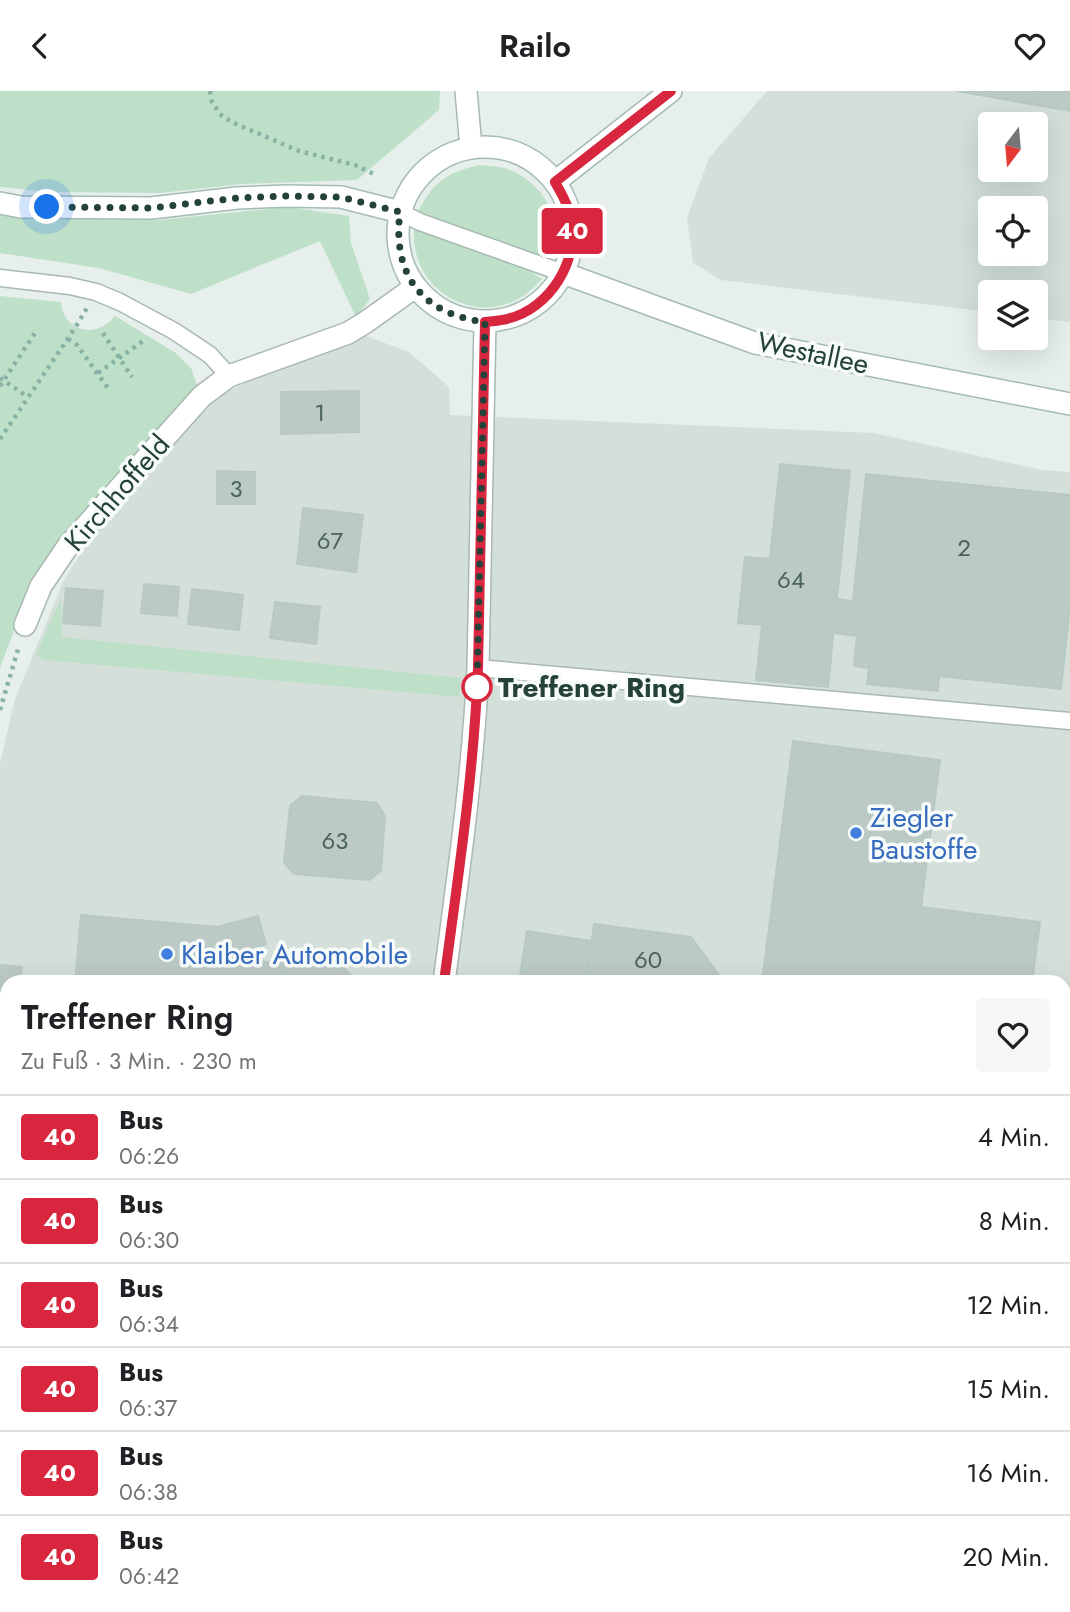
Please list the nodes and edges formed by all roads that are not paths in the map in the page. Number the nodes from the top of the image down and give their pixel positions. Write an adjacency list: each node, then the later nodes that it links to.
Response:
1 (466, 91): 3 (main road)
2 (671, 91): 4 (main road)
3 (471, 148): 4 (main road); 6 (main road)
4 (555, 182): 7 (main road)
5 (0, 203): 6 (main road)
6 (400, 212): 7 (lane); 9 (main road)
7 (564, 272): 10 (main road); 12 (main road, Westallee)
8 (0, 278): 11 (lane)
9 (415, 287): 10 (main road); 11 (main road, Kirchhoffeld)
10 (485, 322): 14 (main road)
11 (229, 376): 13 (main road, Kirchhoffeld)
12 (1070, 404)
13 (25, 625)
14 (478, 668): 15 (lane); 16 (main road)
15 (1070, 721)
16 (445, 975)

